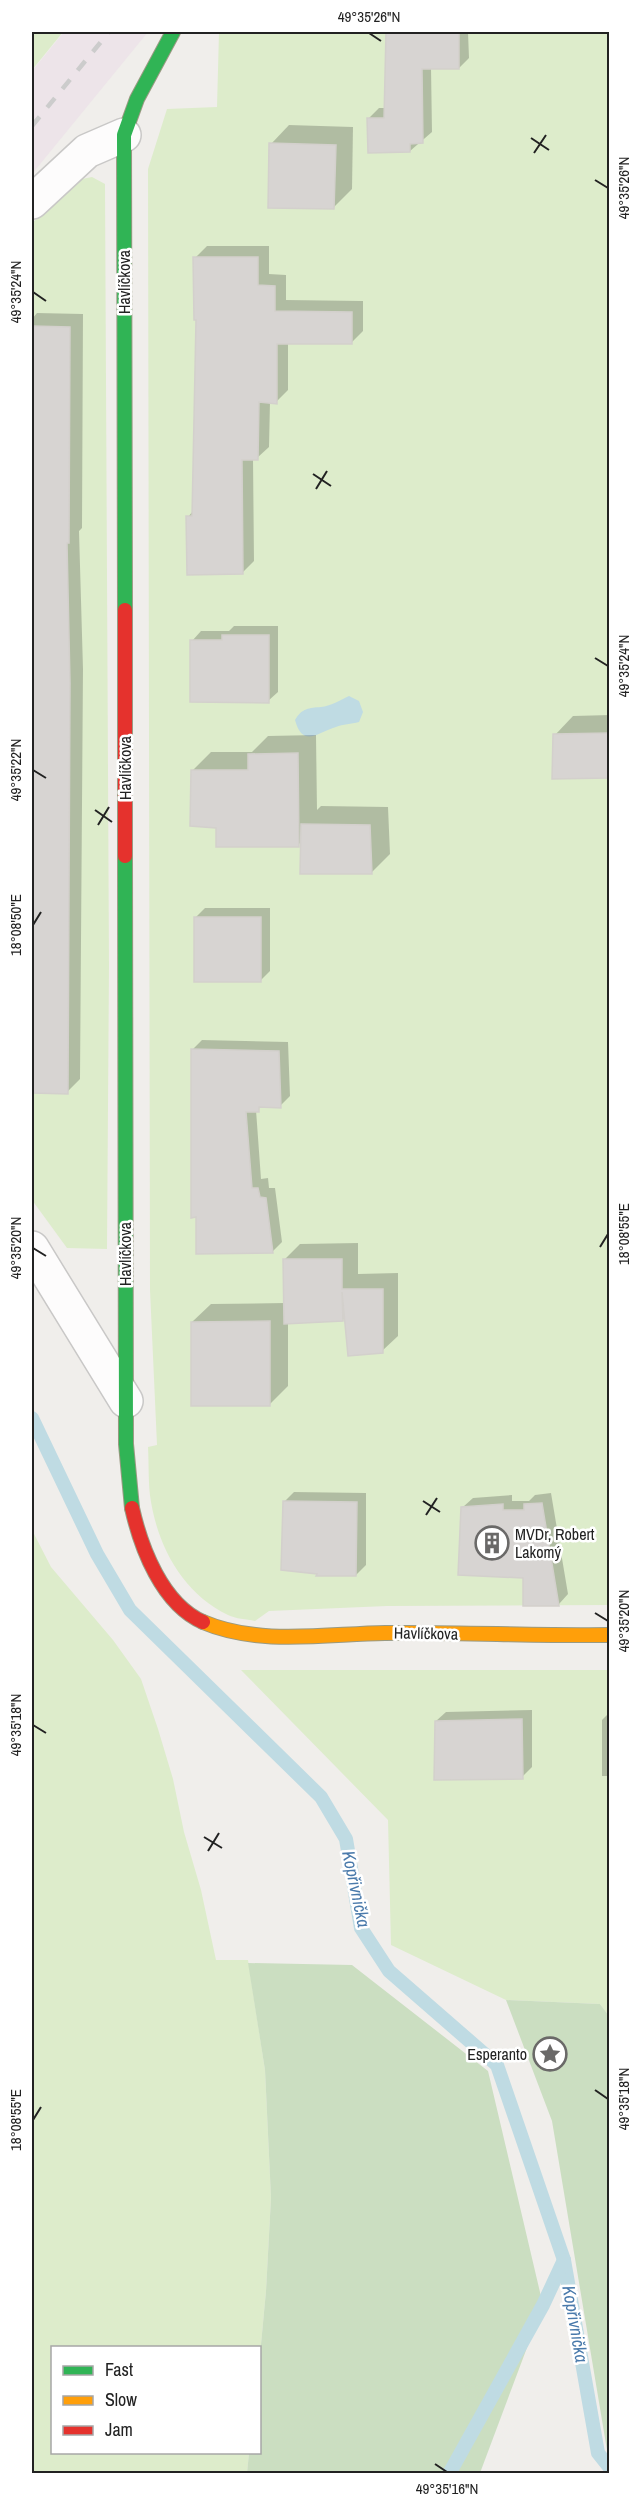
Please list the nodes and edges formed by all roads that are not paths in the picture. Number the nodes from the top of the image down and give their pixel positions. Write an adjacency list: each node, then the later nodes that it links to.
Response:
1 (173, 32): 2 (street, Havlíčkova)
2 (124, 135): 3 (street); 5 (street, Havlíčkova)
3 (32, 202)
4 (32, 1248): 5 (street)
5 (126, 1401): 6 (street, Havlíčkova)
6 (609, 1635)

